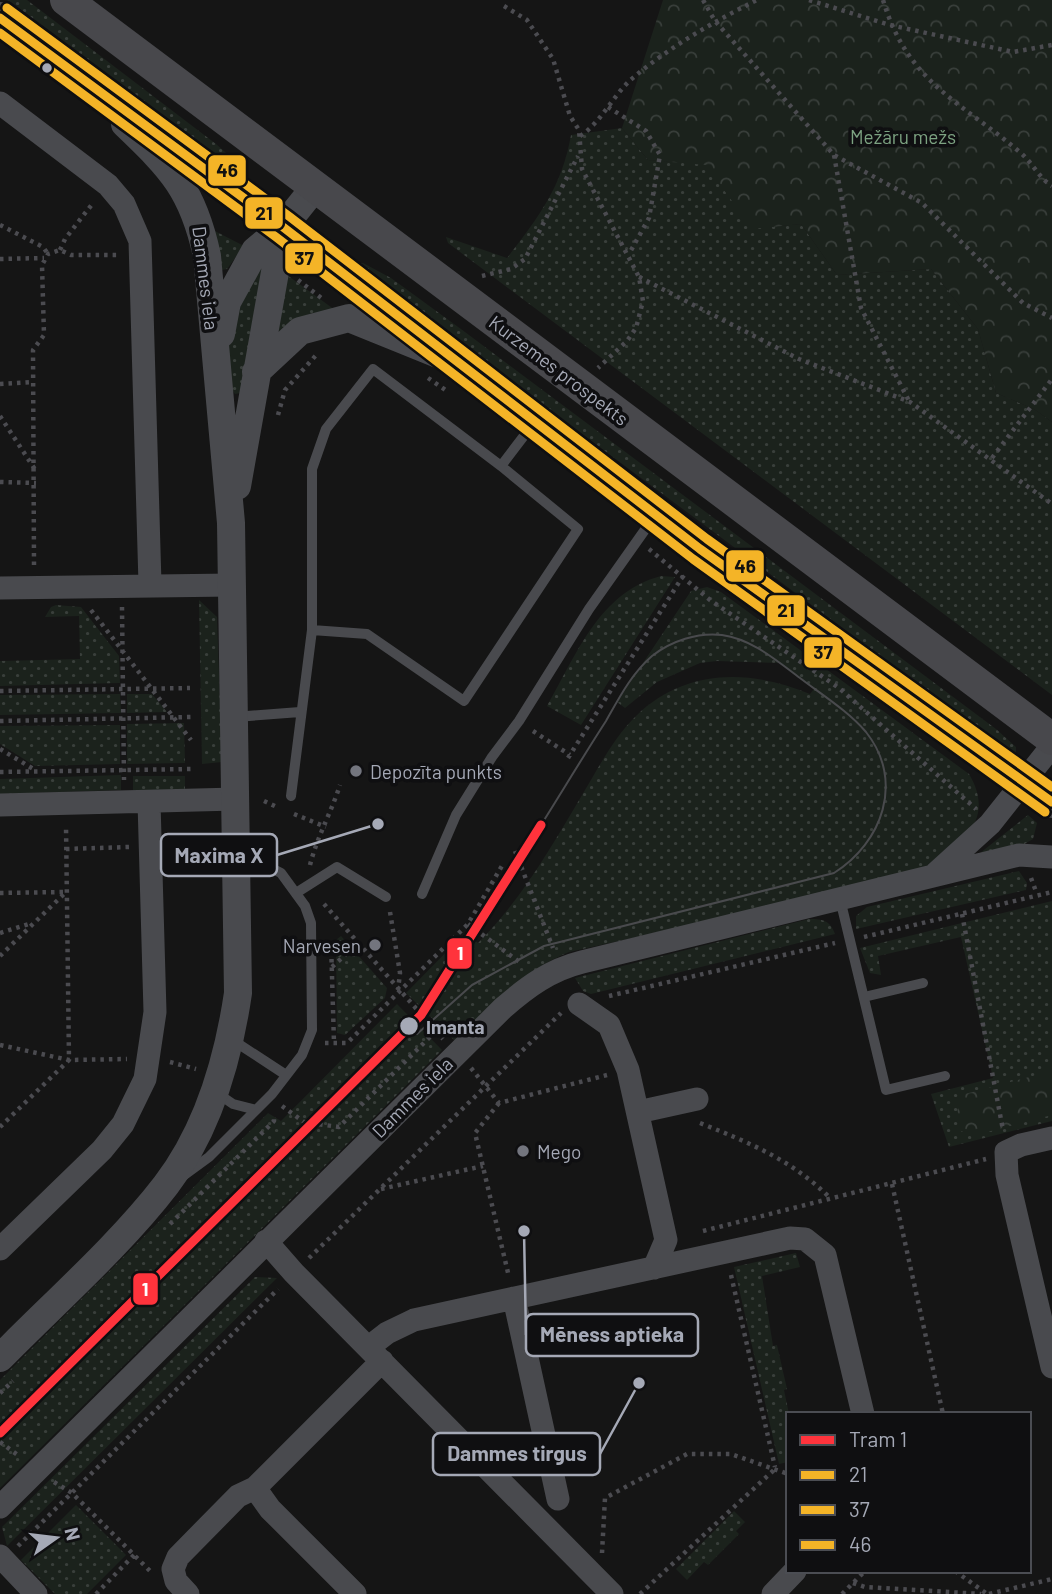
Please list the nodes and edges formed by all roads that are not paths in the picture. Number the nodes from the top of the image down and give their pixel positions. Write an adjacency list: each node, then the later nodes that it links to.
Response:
1 (66, 0): 5 (main road, Kurzemes prospekts)
2 (0, 18): 3 (main road)
3 (72, 74): 6 (main road); 8 (street, Dammes iela)
4 (0, 103): 14 (street)
5 (315, 187): 6 (street, Dammes iela); 20 (main road, Kurzemes prospekts)
6 (284, 227): 7 (main road); 8 (street, Dammes iela); 9 (street, Dammes iela)
7 (456, 362): 9 (street); 10 (main road)
8 (216, 364): 13 (street, Dammes iela)
9 (256, 372): 13 (street, Dammes iela)
10 (535, 422): 11 (lane); 12 (main road)
11 (500, 466): 17 (lane); 17 (lane)
12 (656, 514): 22 (main road); 32 (lane)
13 (231, 523): 15 (street, Dammes iela)
14 (149, 584): 15 (street); 16 (street)
15 (232, 585): 19 (street, Dammes iela)
16 (0, 588)
17 (312, 630): 18 (lane)
18 (300, 712): 19 (lane); 23 (lane)
19 (234, 718): 24 (street, Dammes iela)
20 (1052, 739)
21 (1052, 746): 22 (street, Dammes iela)
22 (1025, 782): 26 (main road); 30 (street, Dammes iela)
23 (291, 796)
24 (236, 799): 25 (street); 29 (street, Dammes iela)
25 (149, 802): 27 (street); 48 (street)
26 (1052, 802)
27 (0, 805)
28 (1052, 857): 30 (street, Dammes iela)
29 (237, 859): 31 (lane); 38 (street, Dammes iela)
30 (933, 875): 34 (street, Dammes iela)
31 (296, 894): 33 (lane); 39 (lane)
32 (422, 894)
33 (386, 897)
34 (840, 899): 36 (lane); 47 (street, Dammes iela)
35 (923, 983): 36 (lane)
36 (864, 997): 40 (lane)
37 (579, 1004): 44 (street)
38 (231, 1039): 39 (lane); 41 (street, Dammes iela)
39 (286, 1075): 43 (lane)
40 (945, 1076)
41 (215, 1092): 43 (lane); 46 (street, Dammes iela)
42 (697, 1099): 44 (street)
43 (256, 1110): 46 (lane)
44 (638, 1112): 49 (street)
45 (1052, 1138): 53 (street)
46 (167, 1184): 52 (street, Dammes iela)
47 (266, 1241): 51 (street); 57 (street, Dammes iela)
48 (0, 1249)
49 (654, 1268): 50 (street); 54 (street)
50 (514, 1298): 51 (street); 56 (street)
51 (376, 1354): 55 (street); 61 (street)
52 (0, 1358)
53 (1052, 1367)
54 (863, 1412)
55 (255, 1488): 60 (street); 62 (street)
56 (558, 1499)
57 (0, 1507)
58 (2, 1558): 63 (street)
59 (793, 1573): 64 (street)
60 (182, 1588)
61 (606, 1588)
62 (344, 1591)
63 (36, 1594)
64 (773, 1594)

